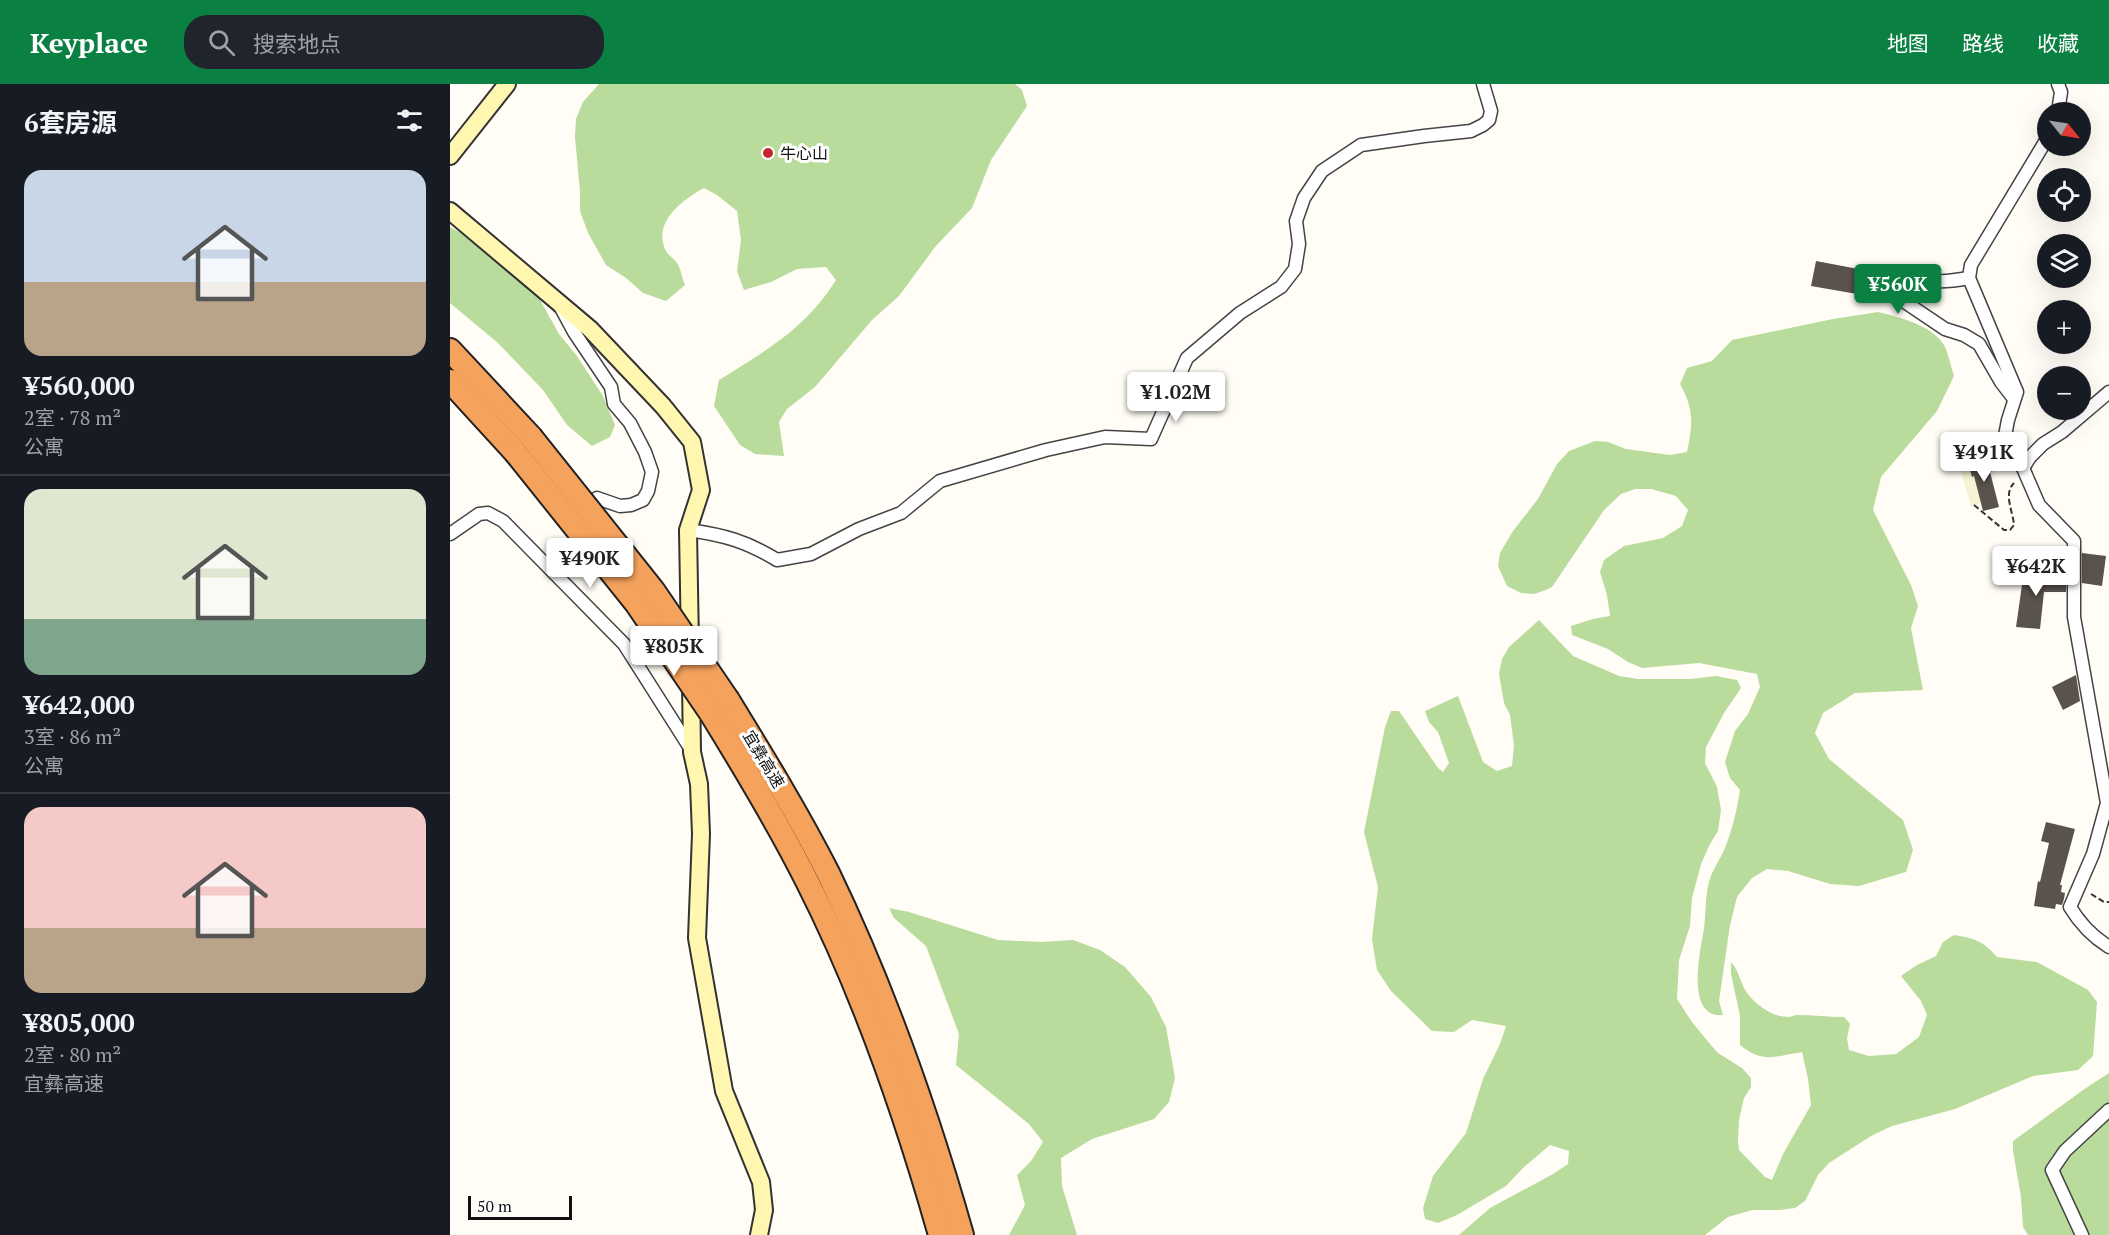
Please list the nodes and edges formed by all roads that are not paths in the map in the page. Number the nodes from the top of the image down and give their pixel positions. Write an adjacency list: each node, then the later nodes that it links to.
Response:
1 (507, 84): 6 (main road)
2 (1483, 84): 17 (street)
3 (2058, 84): 4 (street)
4 (2060, 102)
5 (2037, 155): 8 (street)
6 (450, 156)
7 (450, 211): 9 (main road)
8 (1969, 278): 13 (street); 13 (street)
9 (557, 301): 16 (street); 17 (main road)
10 (450, 350): 14 (highway, 宜彝高速)
11 (450, 381): 14 (highway, 宜彝高速)
12 (2109, 392): 15 (street)
13 (2014, 399): 15 (street)
14 (523, 445): 19 (highway, 宜彝高速, bridge)
15 (2023, 468): 21 (street)
16 (597, 498)
17 (688, 530): 20 (main road)
18 (450, 534): 20 (street)
19 (719, 706): 24 (highway, 宜彝高速); 25 (highway, 宜彝高速)
20 (692, 752): 23 (main road)
21 (2109, 947)
22 (2109, 1110): 26 (street)
23 (759, 1235)
24 (940, 1235)
25 (962, 1235)
26 (2082, 1235)

